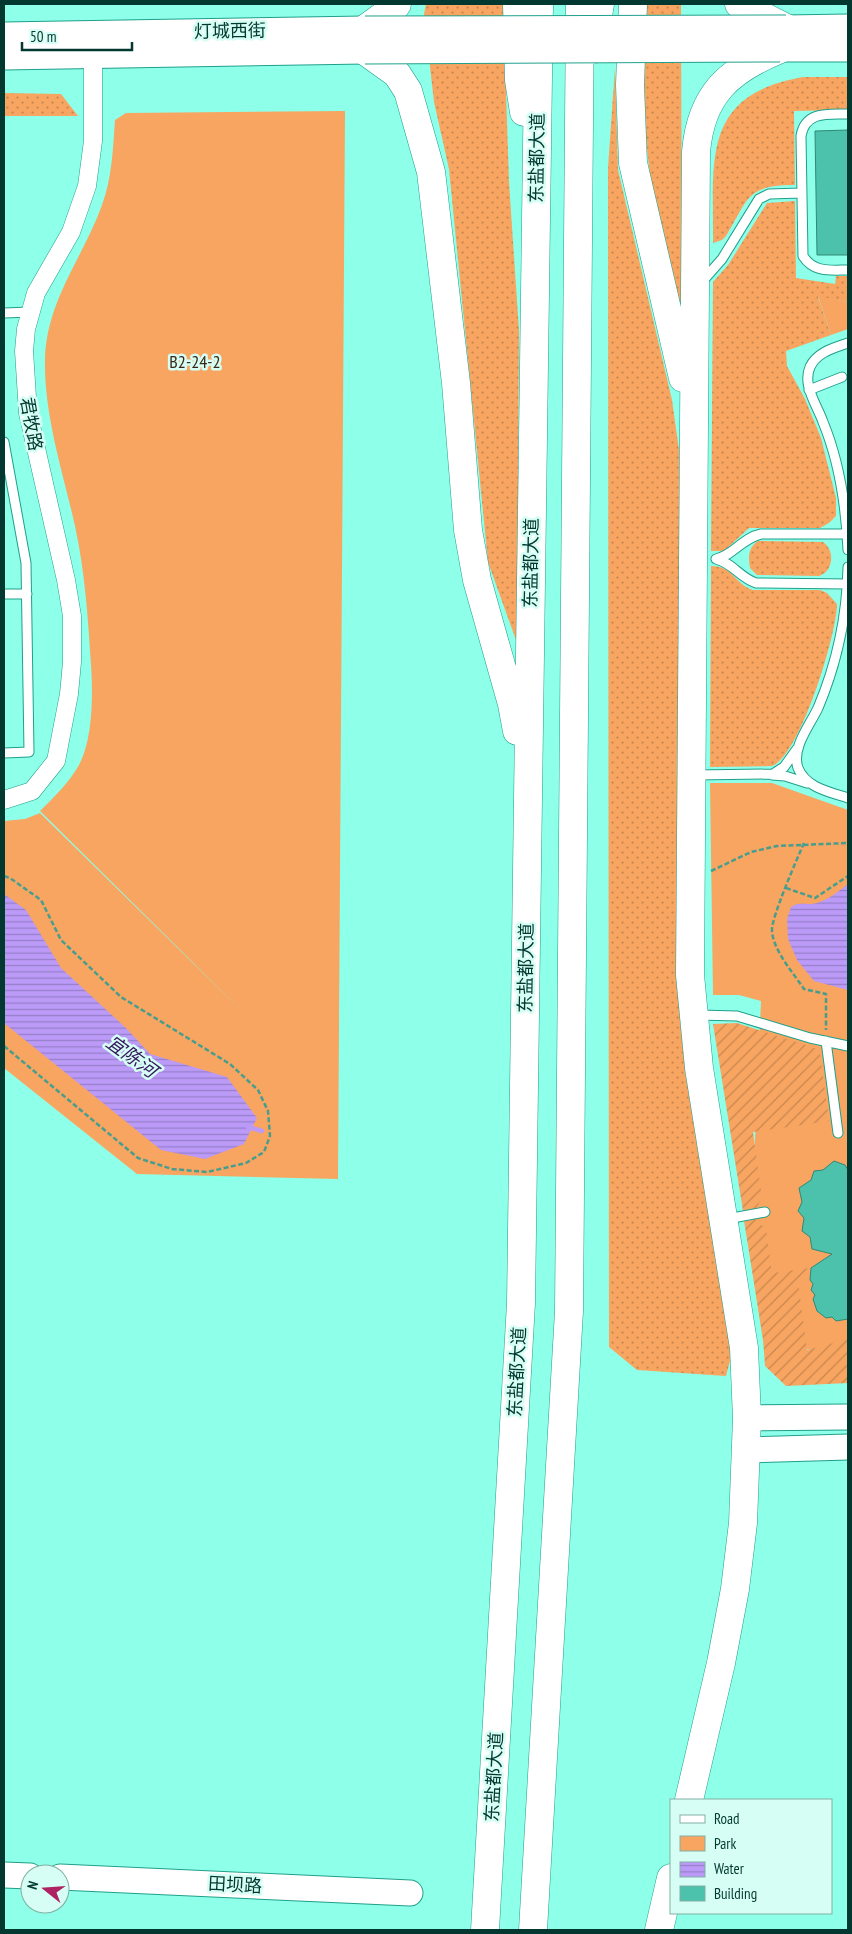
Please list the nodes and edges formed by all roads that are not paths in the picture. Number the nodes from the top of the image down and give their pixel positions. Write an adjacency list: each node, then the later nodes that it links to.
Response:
1 (397, 4): 11 (highway)
2 (517, 4): 18 (highway)
3 (539, 4): 18 (highway, 东盐都大道)
4 (580, 4): 16 (highway)
5 (600, 4): 16 (highway)
6 (633, 4): 26 (highway)
7 (739, 4): 10 (highway)
8 (848, 26): 10 (street)
9 (4, 35): 11 (street, 灯城西街)
10 (783, 39): 11 (street, bridge); 12 (street); 20 (highway)
11 (365, 40): 13 (street, 灯城西街); 42 (highway)
12 (848, 49)
13 (93, 56): 14 (street, 灯城西街); 22 (street, 君牧路)
14 (4, 57)
15 (848, 114): 17 (lane)
16 (578, 127): 60 (highway)
17 (801, 193): 19 (lane); 20 (lane)
18 (536, 195): 42 (highway, 东盐都大道)
19 (848, 270)
20 (694, 291): 26 (highway)
21 (4, 312): 22 (lane)
22 (30, 312): 41 (street, 君牧路)
23 (848, 343): 25 (lane)
24 (842, 378): 25 (lane)
25 (810, 390): 28 (lane)
26 (693, 428): 30 (highway)
27 (4, 442): 34 (lane)
28 (848, 534): 29 (lane); 30 (lane)
29 (848, 550)
30 (704, 559): 32 (lane); 37 (highway)
31 (848, 567): 32 (lane)
32 (848, 584): 35 (lane)
33 (4, 594): 34 (lane)
34 (27, 594): 36 (lane)
35 (800, 745): 38 (lane); 39 (lane)
36 (4, 753)
37 (691, 775): 38 (lane); 43 (highway)
38 (766, 775): 39 (lane)
39 (815, 786): 40 (lane)
40 (848, 798)
41 (4, 800)
42 (528, 804): 59 (highway, 东盐都大道)
43 (692, 1016): 44 (lane); 48 (highway)
44 (826, 1041): 45 (lane); 46 (lane)
45 (848, 1046)
46 (838, 1133)
47 (765, 1212): 48 (lane)
48 (724, 1220): 50 (highway)
49 (848, 1417): 50 (street)
50 (746, 1418): 52 (highway)
51 (848, 1447): 52 (street)
52 (746, 1450): 53 (highway)
53 (689, 1799)
54 (4, 1875): 55 (street)
55 (20, 1876)
56 (70, 1878): 58 (street, 田坝路)
57 (670, 1882): 61 (highway)
58 (410, 1893)
59 (485, 1930)
60 (533, 1930)
61 (659, 1930)

